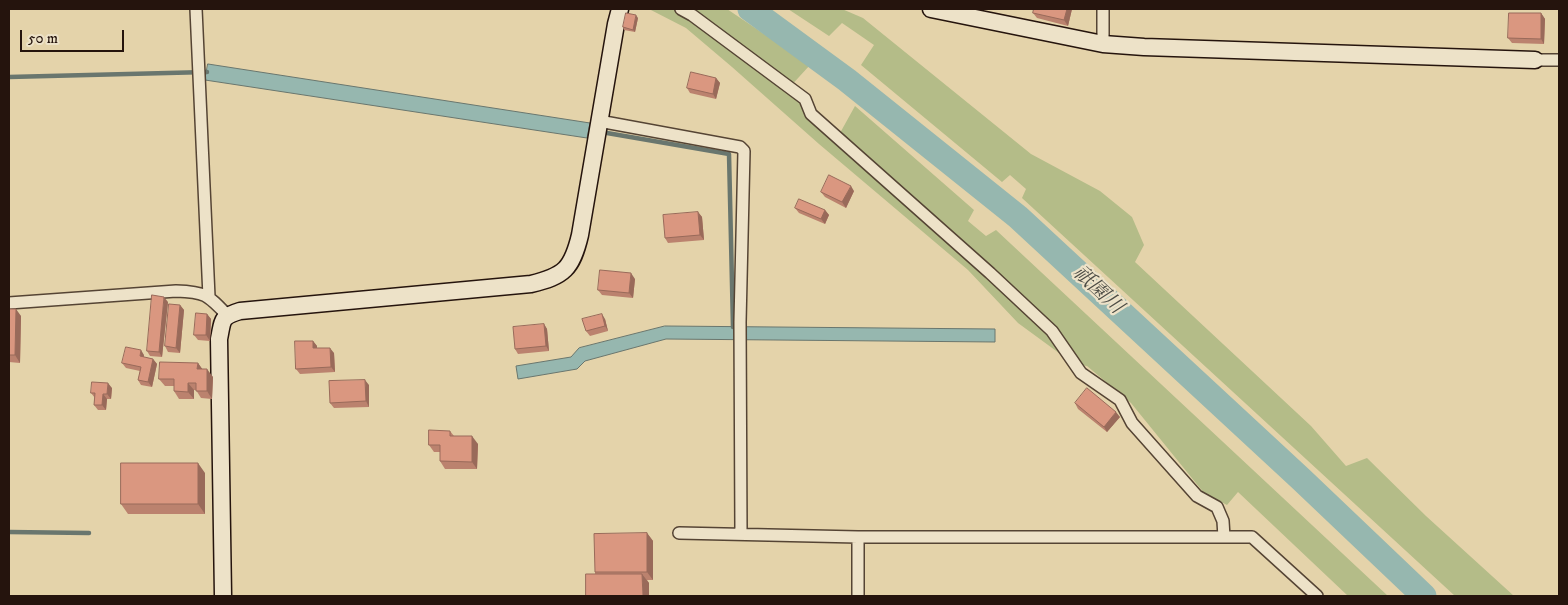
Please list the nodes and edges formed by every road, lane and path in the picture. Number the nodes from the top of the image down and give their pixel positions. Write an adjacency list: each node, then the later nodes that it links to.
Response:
1 (196, 9): 10 (street)
2 (620, 9): 9 (street)
3 (680, 9): 16 (street)
4 (931, 9): 6 (street)
5 (1103, 9): 6 (street)
6 (1103, 44): 7 (street)
7 (1535, 60): 8 (street)
8 (1559, 60)
9 (599, 121): 12 (street); 14 (street)
10 (209, 297): 11 (street); 12 (street)
11 (9, 303)
12 (227, 315): 17 (street)
13 (679, 533): 14 (street)
14 (741, 534): 15 (street)
15 (858, 537): 16 (street); 18 (street)
16 (1224, 537): 19 (street)
17 (223, 596)
18 (858, 596)
19 (1317, 596)

